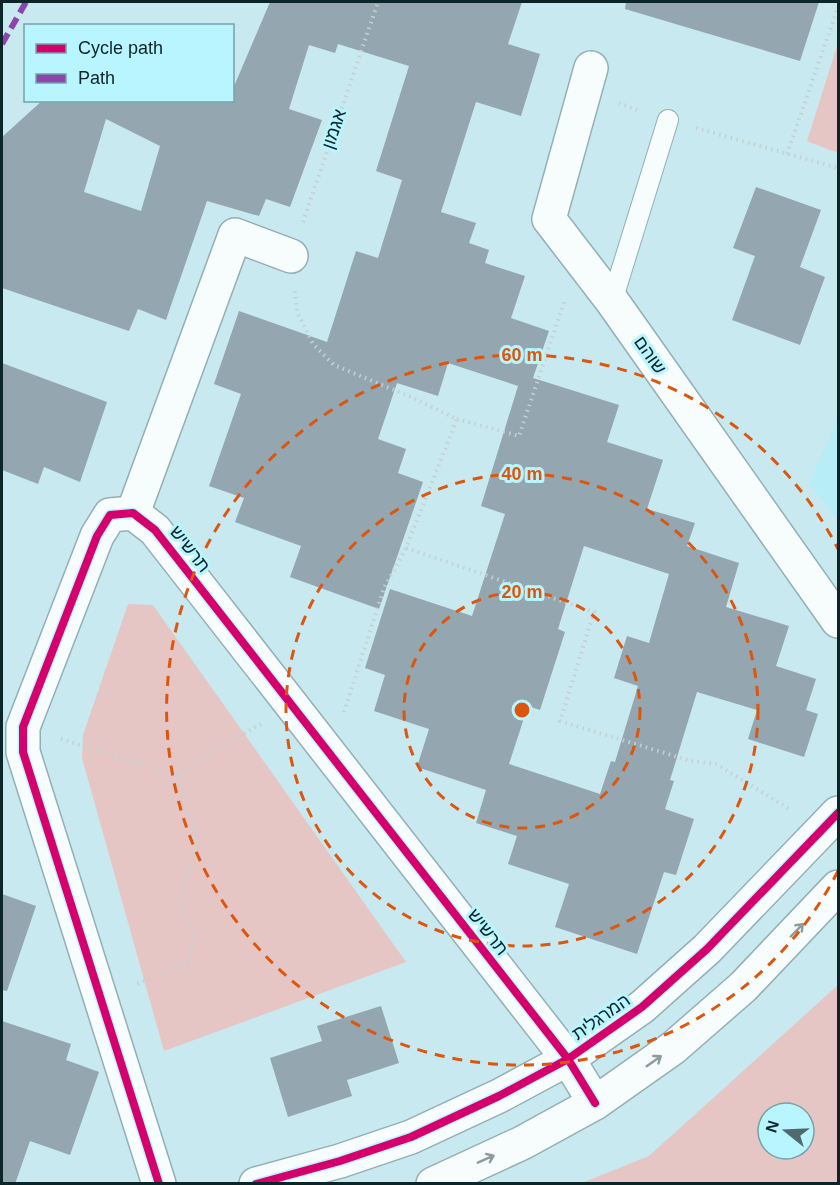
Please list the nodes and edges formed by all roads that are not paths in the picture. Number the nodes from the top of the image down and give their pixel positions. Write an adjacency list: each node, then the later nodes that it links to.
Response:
1 (588, 80): 4 (street, שוהם)
2 (668, 120): 4 (lane)
3 (291, 256): 5 (street)
4 (612, 301): 6 (street, שוהם)
5 (133, 513): 9 (street, תרשיש); 11 (street)
6 (838, 621)
7 (831, 821): 9 (street, המרגלית)
8 (838, 887): 10 (street, one-way to 8)
9 (568, 1059): 10 (street, תרשיש); 12 (street, המרגלית)
10 (595, 1103): 13 (street, one-way to 10)
11 (159, 1184)
12 (256, 1184)
13 (433, 1184)

